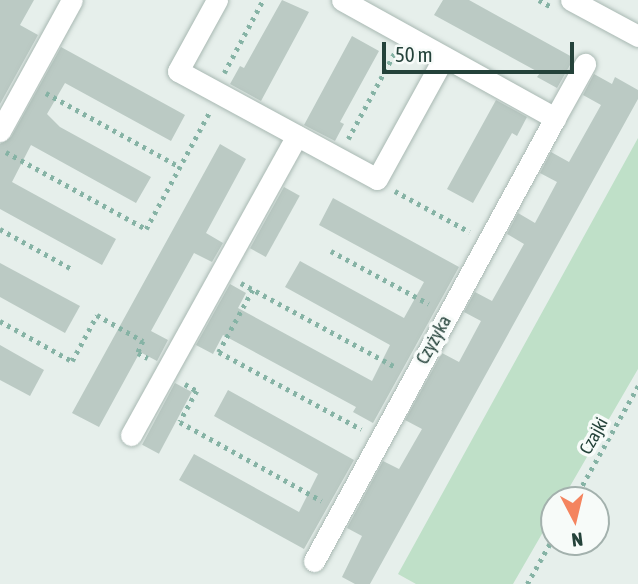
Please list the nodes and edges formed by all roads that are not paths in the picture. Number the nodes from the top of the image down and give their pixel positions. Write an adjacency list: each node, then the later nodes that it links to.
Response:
1 (72, 0): 9 (street)
2 (217, 0): 10 (street)
3 (342, 0): 6 (street)
4 (571, 0): 5 (street)
5 (638, 36)
6 (444, 57): 8 (street); 10 (street)
7 (585, 64): 8 (street, Czyżyka)
8 (555, 118): 12 (street, Czyżyka)
9 (0, 131)
10 (297, 136): 11 (street)
11 (131, 435)
12 (314, 561)

